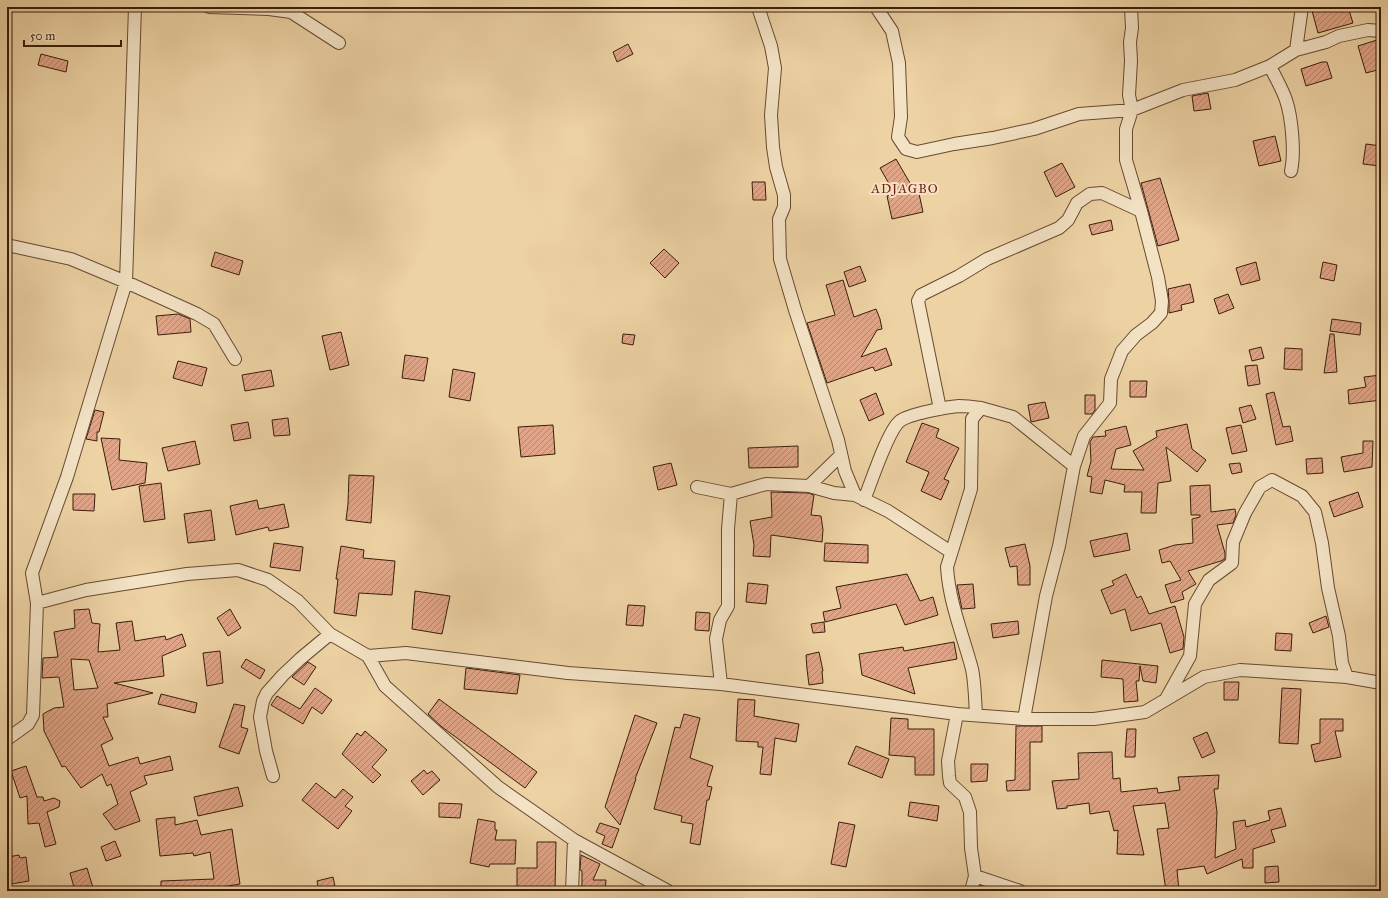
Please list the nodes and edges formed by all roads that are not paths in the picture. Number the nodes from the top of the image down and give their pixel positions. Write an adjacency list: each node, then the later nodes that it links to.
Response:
1 (135, 7): 15 (street)
2 (209, 7): 8 (street)
3 (758, 7): 19 (street)
4 (876, 7): 11 (street)
5 (1131, 7): 11 (street)
6 (1302, 7): 9 (street)
7 (1381, 31): 9 (street)
8 (339, 43)
9 (1296, 50): 10 (street)
10 (1270, 66): 11 (street); 12 (street)
11 (1132, 110): 13 (street)
12 (1291, 171)
13 (1141, 211): 18 (street); 20 (street)
14 (7, 245): 15 (street)
15 (126, 282): 16 (street); 26 (street)
16 (235, 359)
17 (981, 408): 18 (street); 20 (street); 25 (street)
18 (940, 409): 24 (street)
19 (841, 454): 21 (street); 24 (street)
20 (1074, 466): 35 (street)
21 (809, 486): 23 (street); 24 (street)
22 (697, 488): 23 (street)
23 (731, 494): 31 (street)
24 (860, 497): 25 (street)
25 (952, 552): 34 (street)
26 (37, 603): 27 (street); 36 (street)
27 (330, 634): 28 (street); 37 (street)
28 (368, 656): 31 (street); 38 (street)
29 (1348, 677): 30 (street); 32 (street); 32 (street)
30 (1381, 683)
31 (721, 684): 33 (street)
32 (1165, 700): 35 (street)
33 (957, 714): 34 (street); 39 (street)
34 (976, 715): 35 (street)
35 (1024, 719)
36 (7, 739)
37 (273, 776)
38 (574, 840): 40 (street); 41 (street)
39 (975, 876): 42 (street); 43 (street)
40 (572, 891)
41 (668, 891)
42 (971, 891)
43 (1020, 891)

